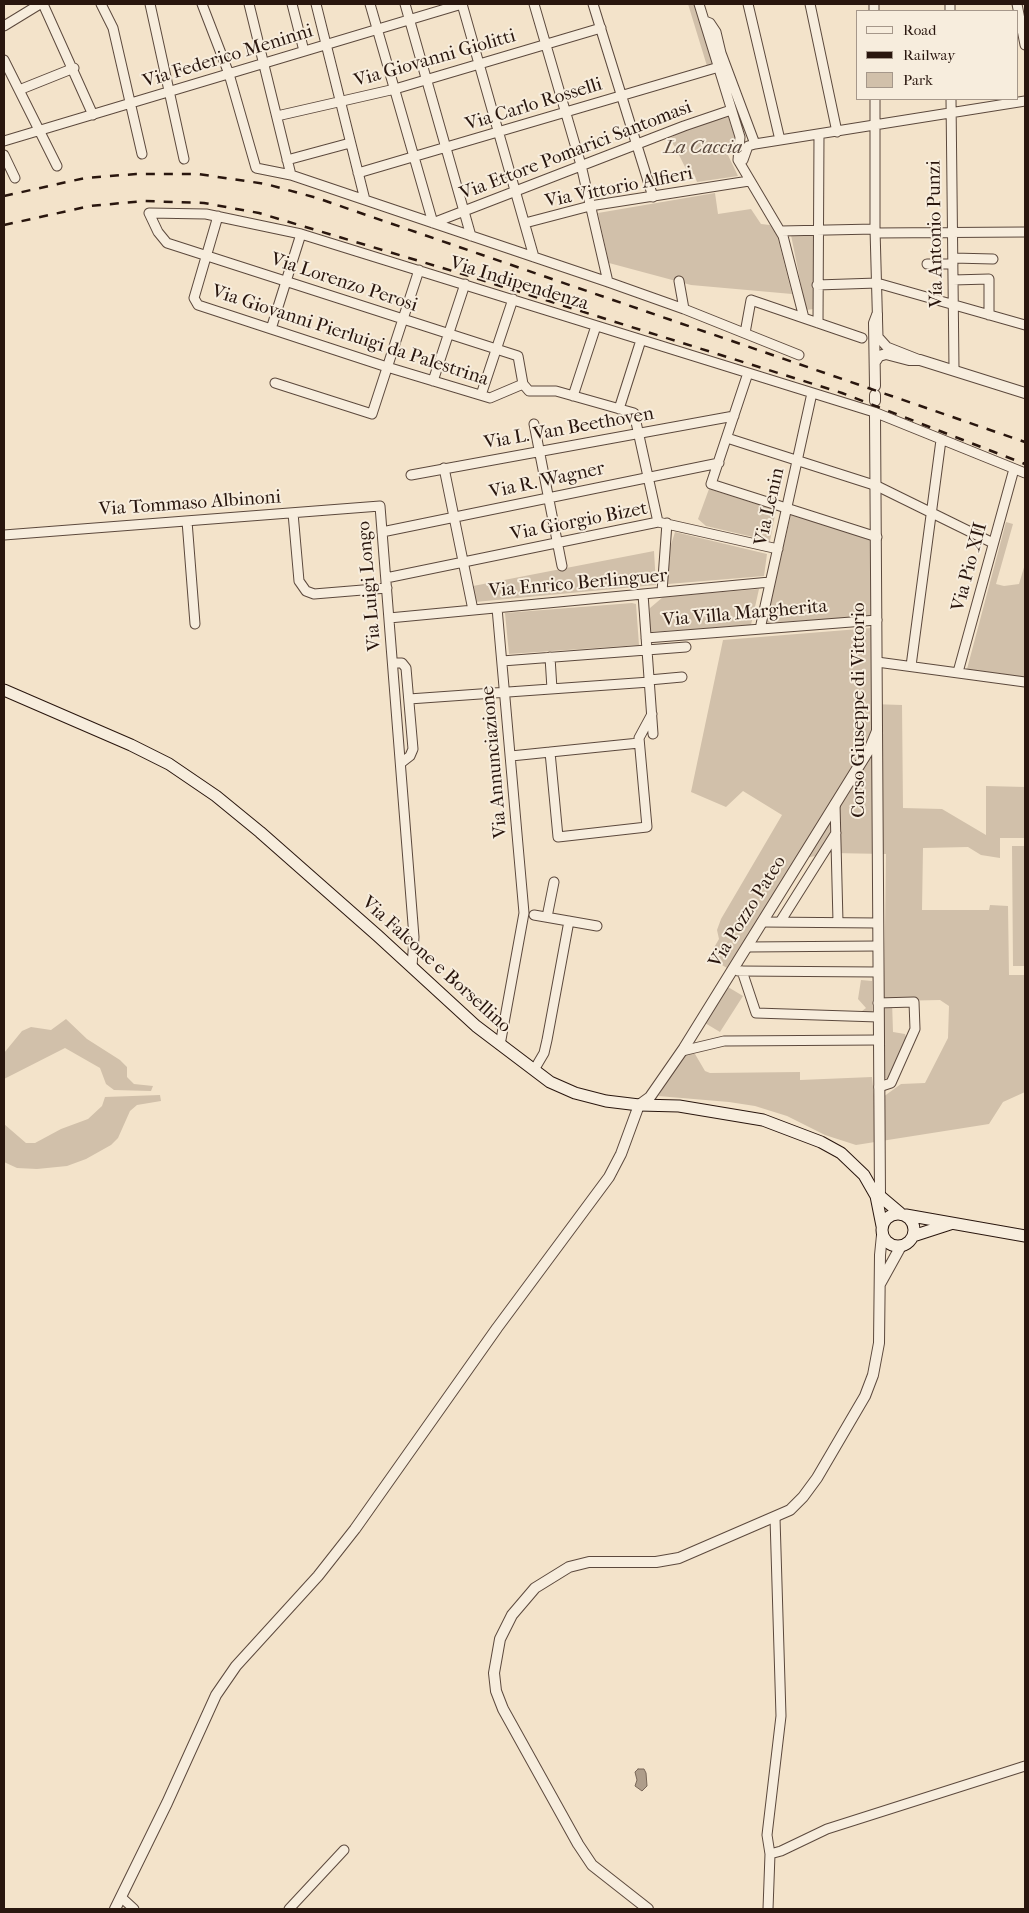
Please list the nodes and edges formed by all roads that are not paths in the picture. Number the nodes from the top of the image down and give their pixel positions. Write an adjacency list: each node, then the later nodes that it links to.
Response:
1 (42, 4): 19 (street); 30 (street)
2 (101, 4): 41 (street)
3 (150, 4): 35 (street)
4 (202, 4): 31 (street)
5 (249, 4): 27 (street)
6 (292, 4): 25 (street)
7 (316, 4): 23 (street)
8 (370, 4): 21 (street)
9 (405, 4): 17 (street)
10 (462, 4): 17 (street, Via Federico Meninni); 28 (street)
11 (534, 4): 22 (street)
12 (593, 4): 20 (street)
13 (700, 4): 18 (street)
14 (748, 4): 52 (street)
15 (810, 4): 50 (street)
16 (1018, 4): 24 (street)
17 (410, 20): 21 (street, Via Federico Meninni); 32 (street)
18 (705, 21): 29 (street); 55 (street)
19 (4, 26)
20 (601, 28): 22 (street, Via Giovanni Giolitti); 36 (street)
21 (377, 29): 23 (street, Via Federico Meninni); 33 (street)
22 (546, 44): 28 (street, Via Giovanni Giolitti); 43 (street)
23 (326, 45): 25 (street, Via Federico Meninni); 40 (street)
24 (1025, 45)
25 (304, 52): 27 (street, Via Federico Meninni)
26 (4, 60): 34 (street)
27 (264, 64): 31 (street, Via Federico Meninni); 46 (street)
28 (479, 64): 32 (street, Via Giovanni Giolitti); 49 (street)
29 (719, 67): 36 (street, Via Carlo Rosselli); 42 (street)
30 (74, 68): 34 (street); 45 (street)
31 (229, 74): 35 (street, Via Federico Meninni); 67 (street, Via Indipendenza)
32 (427, 79): 33 (street, Via Giovanni Giolitti); 57 (street)
33 (395, 89): 40 (street, Via Giovanni Giolitti); 60 (street)
34 (19, 90): 48 (street)
35 (170, 92): 41 (street, Via Federico Meninni); 61 (street)
36 (622, 95): 43 (street, Via Carlo Rosselli); 56 (street)
37 (875, 100): 47 (street)
38 (951, 100): 44 (street, Vía Antonio Punzi)
39 (1025, 101): 44 (street)
40 (339, 102): 46 (street, Via Giovanni Giolitti); 54 (street)
41 (130, 104): 45 (street, Via Federico Meninni); 58 (street)
42 (731, 110): 56 (street, Via Ettore Pomarici Santomasi); 65 (street)
43 (566, 113): 49 (street, Via Carlo Rosselli); 63 (street)
44 (951, 114): 47 (street); 82 (street, Vía Antonio Punzi)
45 (93, 115): 48 (street, Via Federico Meninni)
46 (277, 116): 62 (street)
47 (876, 126): 50 (street); 81 (street)
48 (40, 131): 53 (street, Via Federico Meninni); 64 (street)
49 (499, 132): 57 (street, Via Carlo Rosselli); 70 (street)
50 (837, 132): 51 (street)
51 (819, 134): 52 (street); 79 (street)
52 (780, 140): 55 (street)
53 (4, 141)
54 (350, 143): 62 (street); 66 (street)
55 (755, 144): 65 (street)
56 (637, 145): 63 (street, Via Ettore Pomarici Santomasi); 71 (street)
57 (447, 148): 60 (street, Via Carlo Rosselli); 74 (street)
58 (142, 154)
59 (4, 155): 68 (street)
60 (414, 157): 66 (street, Via Carlo Rosselli); 77 (street)
61 (184, 159)
62 (287, 160): 67 (street)
63 (581, 165): 70 (street, Via Ettore Pomarici Santomasi); 73 (street)
64 (57, 166)
65 (743, 170): 69 (street)
66 (358, 173): 72 (street)
67 (291, 174): 72 (street, Via Indipendenza)
68 (15, 178)
69 (749, 181): 71 (street, Via Vittorio Alfieri); 80 (street)
70 (516, 191): 74 (street, Via Ettore Pomarici Santomasi); 78 (street)
71 (653, 196): 73 (street, Via Vittorio Alfieri)
72 (365, 200): 77 (street, Via Indipendenza)
73 (590, 206): 78 (street, Via Vittorio Alfieri); 95 (street)
74 (464, 211): 77 (street, Via Ettore Pomarici Santomasi); 85 (street)
75 (149, 213): 76 (street, Via Indipendenza); 86 (street, Via Lorenzo Perosi)
76 (218, 216): 84 (street, Via Indipendenza); 86 (street)
77 (433, 223): 85 (street, Via Indipendenza)
78 (525, 223): 87 (street)
79 (818, 230): 80 (street); 81 (street); 98 (street)
80 (780, 231): 104 (street)
81 (875, 231): 82 (street); 96 (street)
82 (952, 232): 83 (street); 89 (street, Vía Antonio Punzi)
83 (1025, 232)
84 (301, 234): 91 (street, Via Indipendenza); 93 (street)
85 (471, 236): 87 (street, Via Indipendenza)
86 (207, 256): 93 (street, Via Lorenzo Perosi); 109 (street, Via Giovanni Pierluigi da Palestrina)
87 (534, 257): 95 (street, Via Indipendenza)
88 (993, 259): 89 (street)
89 (953, 261): 90 (street); 92 (street, Vía Antonio Punzi)
90 (927, 264)
91 (419, 270): 97 (street, Via Indipendenza); 105 (street)
92 (953, 280): 100 (street, Vía Antonio Punzi); 102 (street)
93 (286, 281): 105 (street, Via Lorenzo Perosi); 109 (street)
94 (679, 281): 101 (street)
95 (608, 282): 101 (street, Via Indipendenza)
96 (877, 283): 98 (street); 100 (street); 103 (street)
97 (465, 284): 99 (street, Via Indipendenza); 110 (street)
98 (817, 285): 106 (street)
99 (513, 299): 108 (street, Via Indipendenza); 114 (street)
100 (953, 304): 102 (street); 119 (street, Vía Antonio Punzi)
101 (684, 309): 111 (street, Via Indipendenza)
102 (989, 314): 107 (street)
103 (877, 315): 116 (street); 117 (street)
104 (804, 318): 106 (street); 111 (street)
105 (403, 319): 110 (street, Via Lorenzo Perosi); 118 (street)
106 (818, 323): 112 (street)
107 (1025, 325)
108 (596, 326): 113 (street, Via Indipendenza); 128 (street)
109 (271, 329): 118 (street, Via Giovanni Pierluigi da Palestrina)
110 (448, 334): 114 (street, Via Lorenzo Perosi); 121 (street)
111 (746, 334): 115 (street, Via Indipendenza)
112 (862, 338)
113 (641, 340): 120 (street, Via Indipendenza); 129 (street)
114 (496, 349): 123 (street, Via Lorenzo Perosi); 127 (street)
115 (799, 354)
116 (920, 360): 117 (street); 119 (street)
117 (875, 362): 126 (street)
118 (387, 367): 121 (street, Via Giovanni Pierluigi da Palestrina); 122 (street)
119 (954, 369): 125 (street)
120 (748, 373): 124 (street, Via Indipendenza); 131 (street)
121 (433, 381): 127 (street, Via Giovanni Pierluigi da Palestrina)
122 (275, 383)
123 (523, 384): 127 (street, Via Giovanni Pierluigi da Palestrina); 128 (street)
124 (812, 393): 130 (street, Via Indipendenza); 137 (street, Via Lenin)
125 (1025, 393)
126 (875, 394)
127 (481, 395)
128 (573, 396): 129 (street)
129 (619, 409): 133 (street)
130 (875, 414): 135 (street, Via Indipendenza); 144 (street, Corso Giuseppe di Vittorio)
131 (734, 416): 133 (street, Via L. Van Beethoven); 134 (street)
132 (534, 424): 136 (street)
133 (638, 432): 136 (street, Via L. Van Beethoven); 143 (street)
134 (727, 438): 137 (street); 138 (street)
135 (942, 440): 140 (street, Via Indipendenza); 149 (street)
136 (538, 450): 139 (street, Via L. Van Beethoven); 145 (street)
137 (797, 460): 144 (street); 147 (street, Via Lenin)
138 (719, 463): 143 (street, Via R. Wagner); 147 (street)
139 (444, 468): 142 (street, Via L. Van Beethoven); 150 (street)
140 (1014, 469): 141 (street, Via Indipendenza); 157 (street, Via Pio XII)
141 (1025, 473)
142 (411, 475)
143 (648, 476): 145 (street, Via R. Wagner); 152 (street)
144 (877, 486): 149 (street); 155 (street, Corso Giuseppe di Vittorio)
145 (548, 497): 150 (street, Via R. Wagner); 156 (street)
146 (380, 506): 148 (street, Via Tommaso Albinoni); 153 (street, Via Luigi Longo)
147 (786, 508): 155 (street); 158 (street, Via Lenin)
148 (292, 512): 151 (street, Via Tommaso Albinoni); 163 (street)
149 (932, 512): 157 (street); 179 (street)
150 (454, 517): 153 (street, Via R. Wagner); 159 (street)
151 (186, 521): 154 (street, Via Tommaso Albinoni); 170 (street)
152 (662, 523): 156 (street, Via Giorgio Bizet); 158 (street, Via Giorgio Bizet); 164 (street)
153 (382, 532): 161 (street, Via Luigi Longo)
154 (4, 535)
155 (877, 537): 169 (street, Corso Giuseppe di Vittorio)
156 (558, 542): 159 (street, Via Giorgio Bizet); 160 (street)
157 (993, 543): 180 (street, Via Pio XII)
158 (778, 549): 162 (street, Via Lenin)
159 (463, 562): 161 (street, Via Giorgio Bizet); 167 (street)
160 (562, 566)
161 (386, 578): 163 (street, Via Luigi Longo)
162 (770, 582): 164 (street, Via Enrico Berlinguer); 171 (street, Via Lenin)
163 (387, 588): 168 (street, Via Luigi Longo)
164 (662, 592): 165 (street, Via Enrico Berlinguer)
165 (643, 594): 166 (street, Via Enrico Berlinguer); 172 (street)
166 (498, 608): 167 (street, Via Enrico Berlinguer); 176 (street, Via Annunciazione)
167 (473, 610): 168 (street, Via Enrico Berlinguer)
168 (389, 618): 178 (street, Via Luigi Longo)
169 (877, 620): 171 (street, Via Villa Margherita); 177 (street, Corso Giuseppe di Vittorio)
170 (195, 624)
171 (760, 629): 172 (street, Via Villa Margherita)
172 (646, 638): 174 (street)
173 (686, 647): 174 (street, Via Villa Margherita)
174 (647, 650): 175 (street, Via Villa Margherita); 182 (street)
175 (550, 657): 176 (street, Via Villa Margherita); 184 (street)
176 (502, 660): 186 (street, Via Annunciazione)
177 (877, 662): 179 (street); 189 (street, Corso Giuseppe di Vittorio)
178 (393, 663): 187 (street, Via Luigi Longo); 194 (street, Via Luigi Longo)
179 (911, 666): 180 (street)
180 (958, 672): 183 (street)
181 (682, 677): 182 (street)
182 (650, 681): 184 (street); 188 (street)
183 (1025, 682)
184 (552, 689): 186 (street)
185 (4, 690): 208 (main road, Via Falcone e Borsellino)
186 (505, 692): 187 (street); 193 (street, Via Annunciazione)
187 (409, 699): 194 (street, Via Luigi Longo)
188 (652, 714): 190 (street); 191 (street)
189 (878, 731): 195 (street, Via Pozzo Pateo); 204 (street, Corso Giuseppe di Vittorio)
190 (653, 734)
191 (639, 743): 192 (street); 192 (street)
192 (550, 752): 193 (street)
193 (511, 756): 214 (street, Via Annunciazione)
194 (401, 763): 208 (street, Via Luigi Longo)
195 (836, 804): 196 (street); 201 (street, Via Pozzo Pateo)
196 (836, 832): 202 (street, Via Pozzo Pateo); 203 (street)
197 (554, 882): 199 (street)
198 (534, 915): 199 (street)
199 (547, 917): 200 (street)
200 (568, 921): 205 (street); 216 (street)
201 (762, 922): 202 (street); 207 (street, Via Pozzo Pateo)
202 (780, 922): 203 (street)
203 (838, 922): 204 (street)
204 (877, 923): 206 (street, Corso Giuseppe di Vittorio)
205 (597, 926)
206 (877, 946): 207 (street); 210 (street, Corso Giuseppe di Vittorio)
207 (747, 947): 209 (street, Via Pozzo Pateo)
208 (412, 967): 214 (main road, Via Falcone e Borsellino)
209 (737, 971): 210 (street); 212 (street); 215 (street, Via Pozzo Pateo)
210 (877, 972): 211 (street, Corso Giuseppe di Vittorio)
211 (878, 1003): 212 (street, Corso Giuseppe di Vittorio); 217 (street)
212 (878, 1017): 213 (street, Corso Giuseppe di Vittorio)
213 (878, 1040): 215 (street); 217 (street, Corso Giuseppe di Vittorio)
214 (500, 1045): 216 (main road, Via Falcone e Borsellino)
215 (682, 1051): 218 (street, Via Pozzo Pateo)
216 (534, 1070): 218 (main road, Via Falcone e Borsellino)
217 (879, 1087): 219 (street, Corso Giuseppe di Vittorio)
218 (639, 1105): 219 (main road, Via Falcone e Borsellino); 231 (street)
219 (877, 1193): 220 (main road, Via Falcone e Borsellino); 222 (main road, Via Falcone e Borsellino)
220 (903, 1214): 221 (main road); 222 (main road); 223 (main road)
221 (951, 1223): 223 (main road); 224 (main road)
222 (882, 1230): 225 (main road); 226 (street)
223 (913, 1236): 225 (main road)
224 (1025, 1236)
225 (901, 1246): 226 (street)
226 (880, 1285): 227 (street)
227 (775, 1518): 230 (street); 235 (street)
228 (1025, 1766): 230 (street)
229 (344, 1850): 234 (street)
230 (770, 1854): 236 (street)
231 (122, 1898): 232 (street); 233 (street)
232 (115, 1909)
233 (134, 1909)
234 (289, 1909)
235 (648, 1909)
236 (768, 1909)

